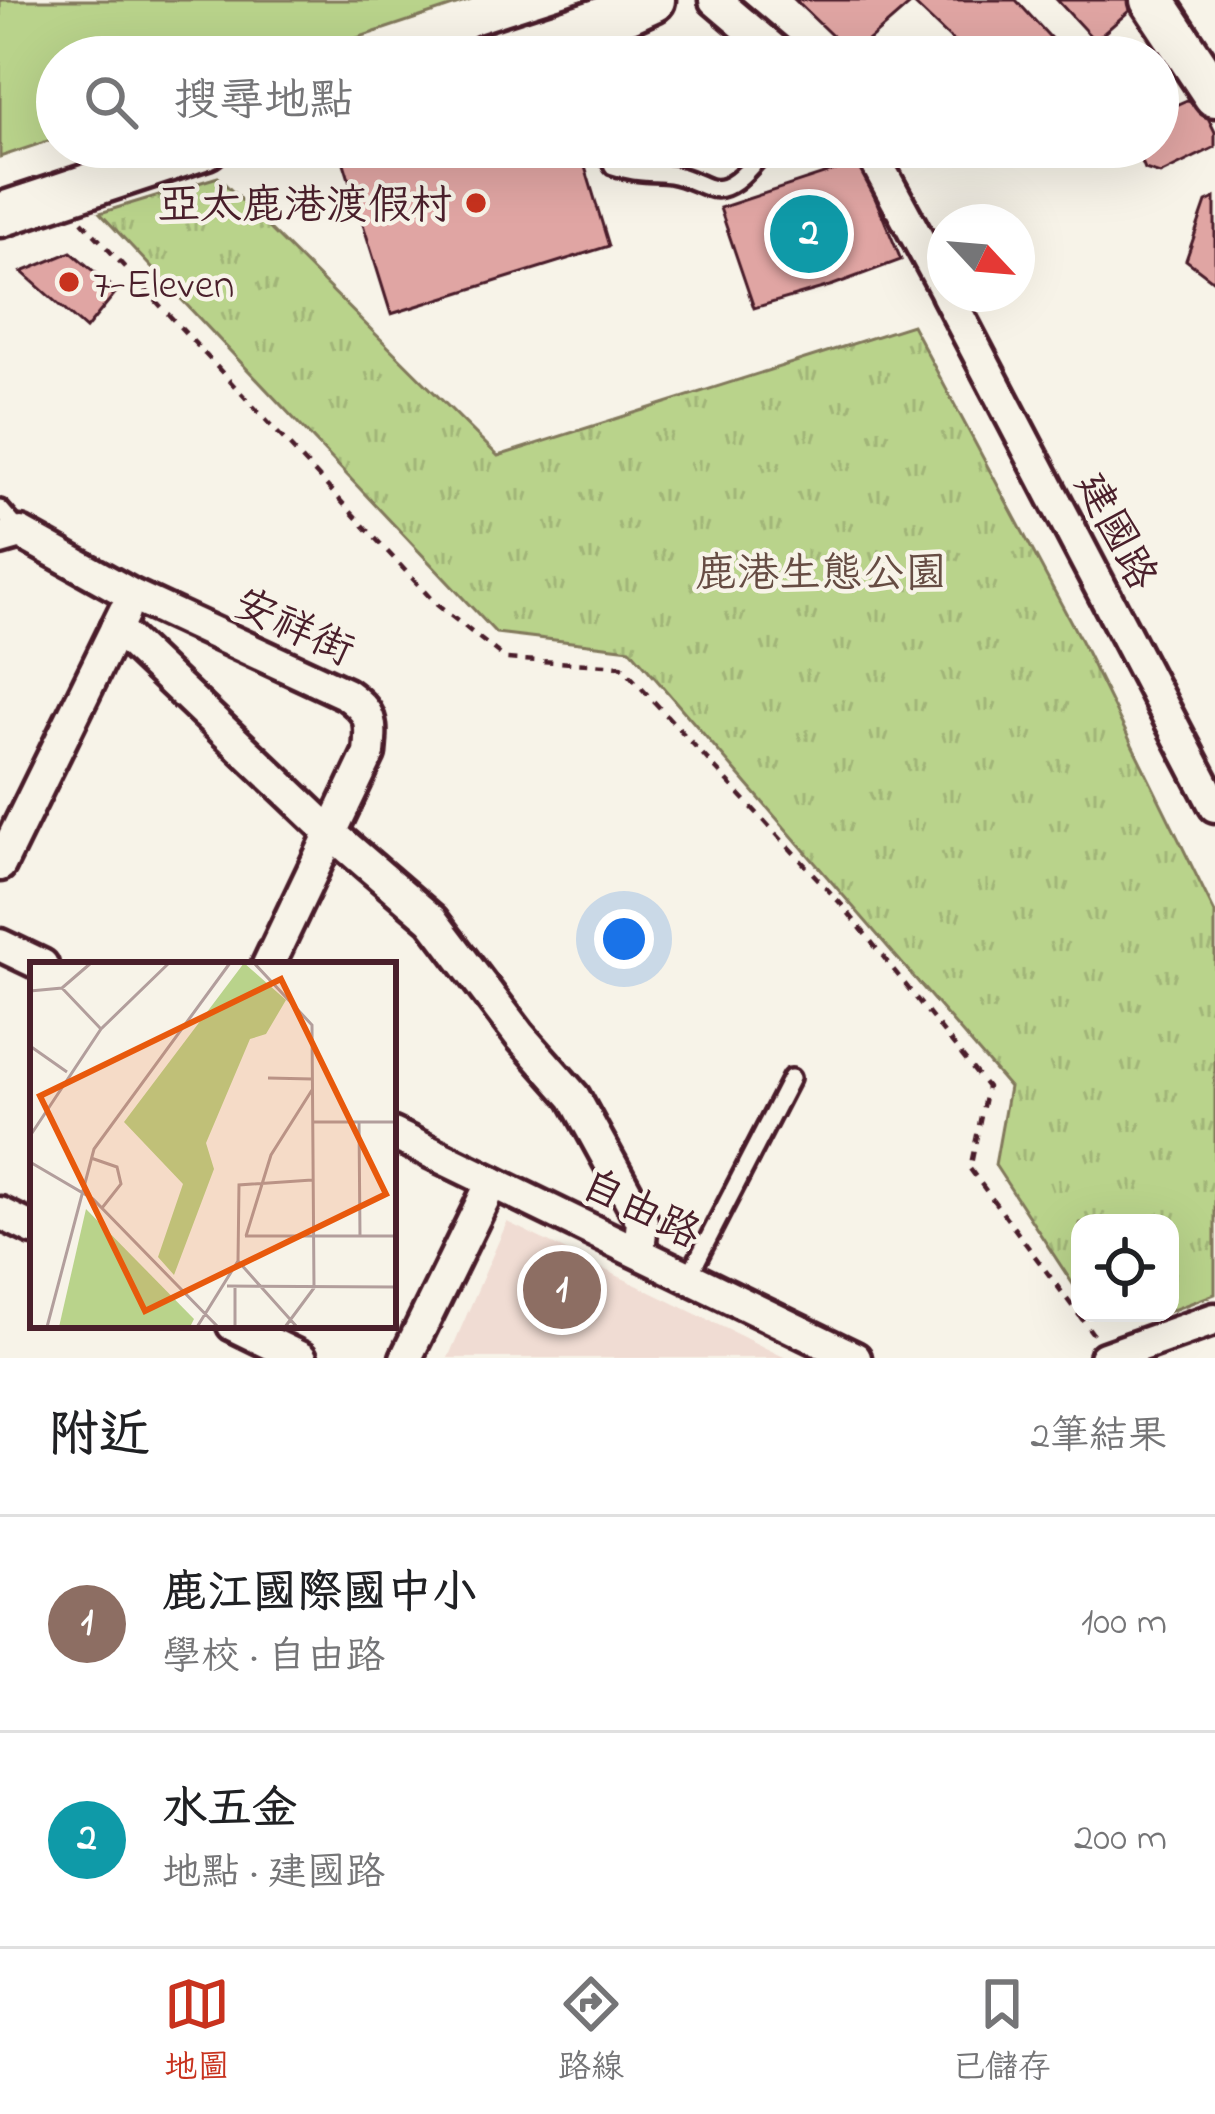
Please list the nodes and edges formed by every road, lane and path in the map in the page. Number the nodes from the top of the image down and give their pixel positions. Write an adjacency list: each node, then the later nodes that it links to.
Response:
1 (653, 0): 4 (main road)
2 (715, 0): 5 (street)
3 (1152, 0): 6 (main road)
4 (572, 36)
5 (757, 36)
6 (1176, 36)
7 (1179, 41): 8 (main road)
8 (1215, 95)
9 (140, 168): 13 (main road)
10 (619, 168): 11 (lane)
11 (749, 168)
12 (879, 168): 15 (street, 建國路)
13 (58, 194): 14 (main road); 35 (path)
14 (0, 215)
15 (927, 257)
16 (956, 312): 20 (street, 建國路)
17 (7, 527): 18 (street, 安祥街)
18 (132, 596): 19 (street); 21 (street, 安祥街)
19 (116, 628): 21 (street); 22 (street)
20 (1215, 806)
21 (331, 833): 25 (street, 安祥街); 31 (street)
22 (0, 865)
23 (0, 945): 24 (street)
24 (35, 962)
25 (269, 962)
26 (791, 1078): 32 (lane)
27 (396, 1136): 28 (street, 自由路)
28 (492, 1182): 31 (street, 自由路); 37 (street)
29 (0, 1213): 30 (street)
30 (30, 1228)
31 (639, 1252): 32 (street, 自由路)
32 (689, 1276): 38 (street, 自由路)
33 (1215, 1319): 35 (street)
34 (239, 1328): 36 (street)
35 (1108, 1357)
36 (301, 1358)
37 (406, 1358)
38 (855, 1358)

